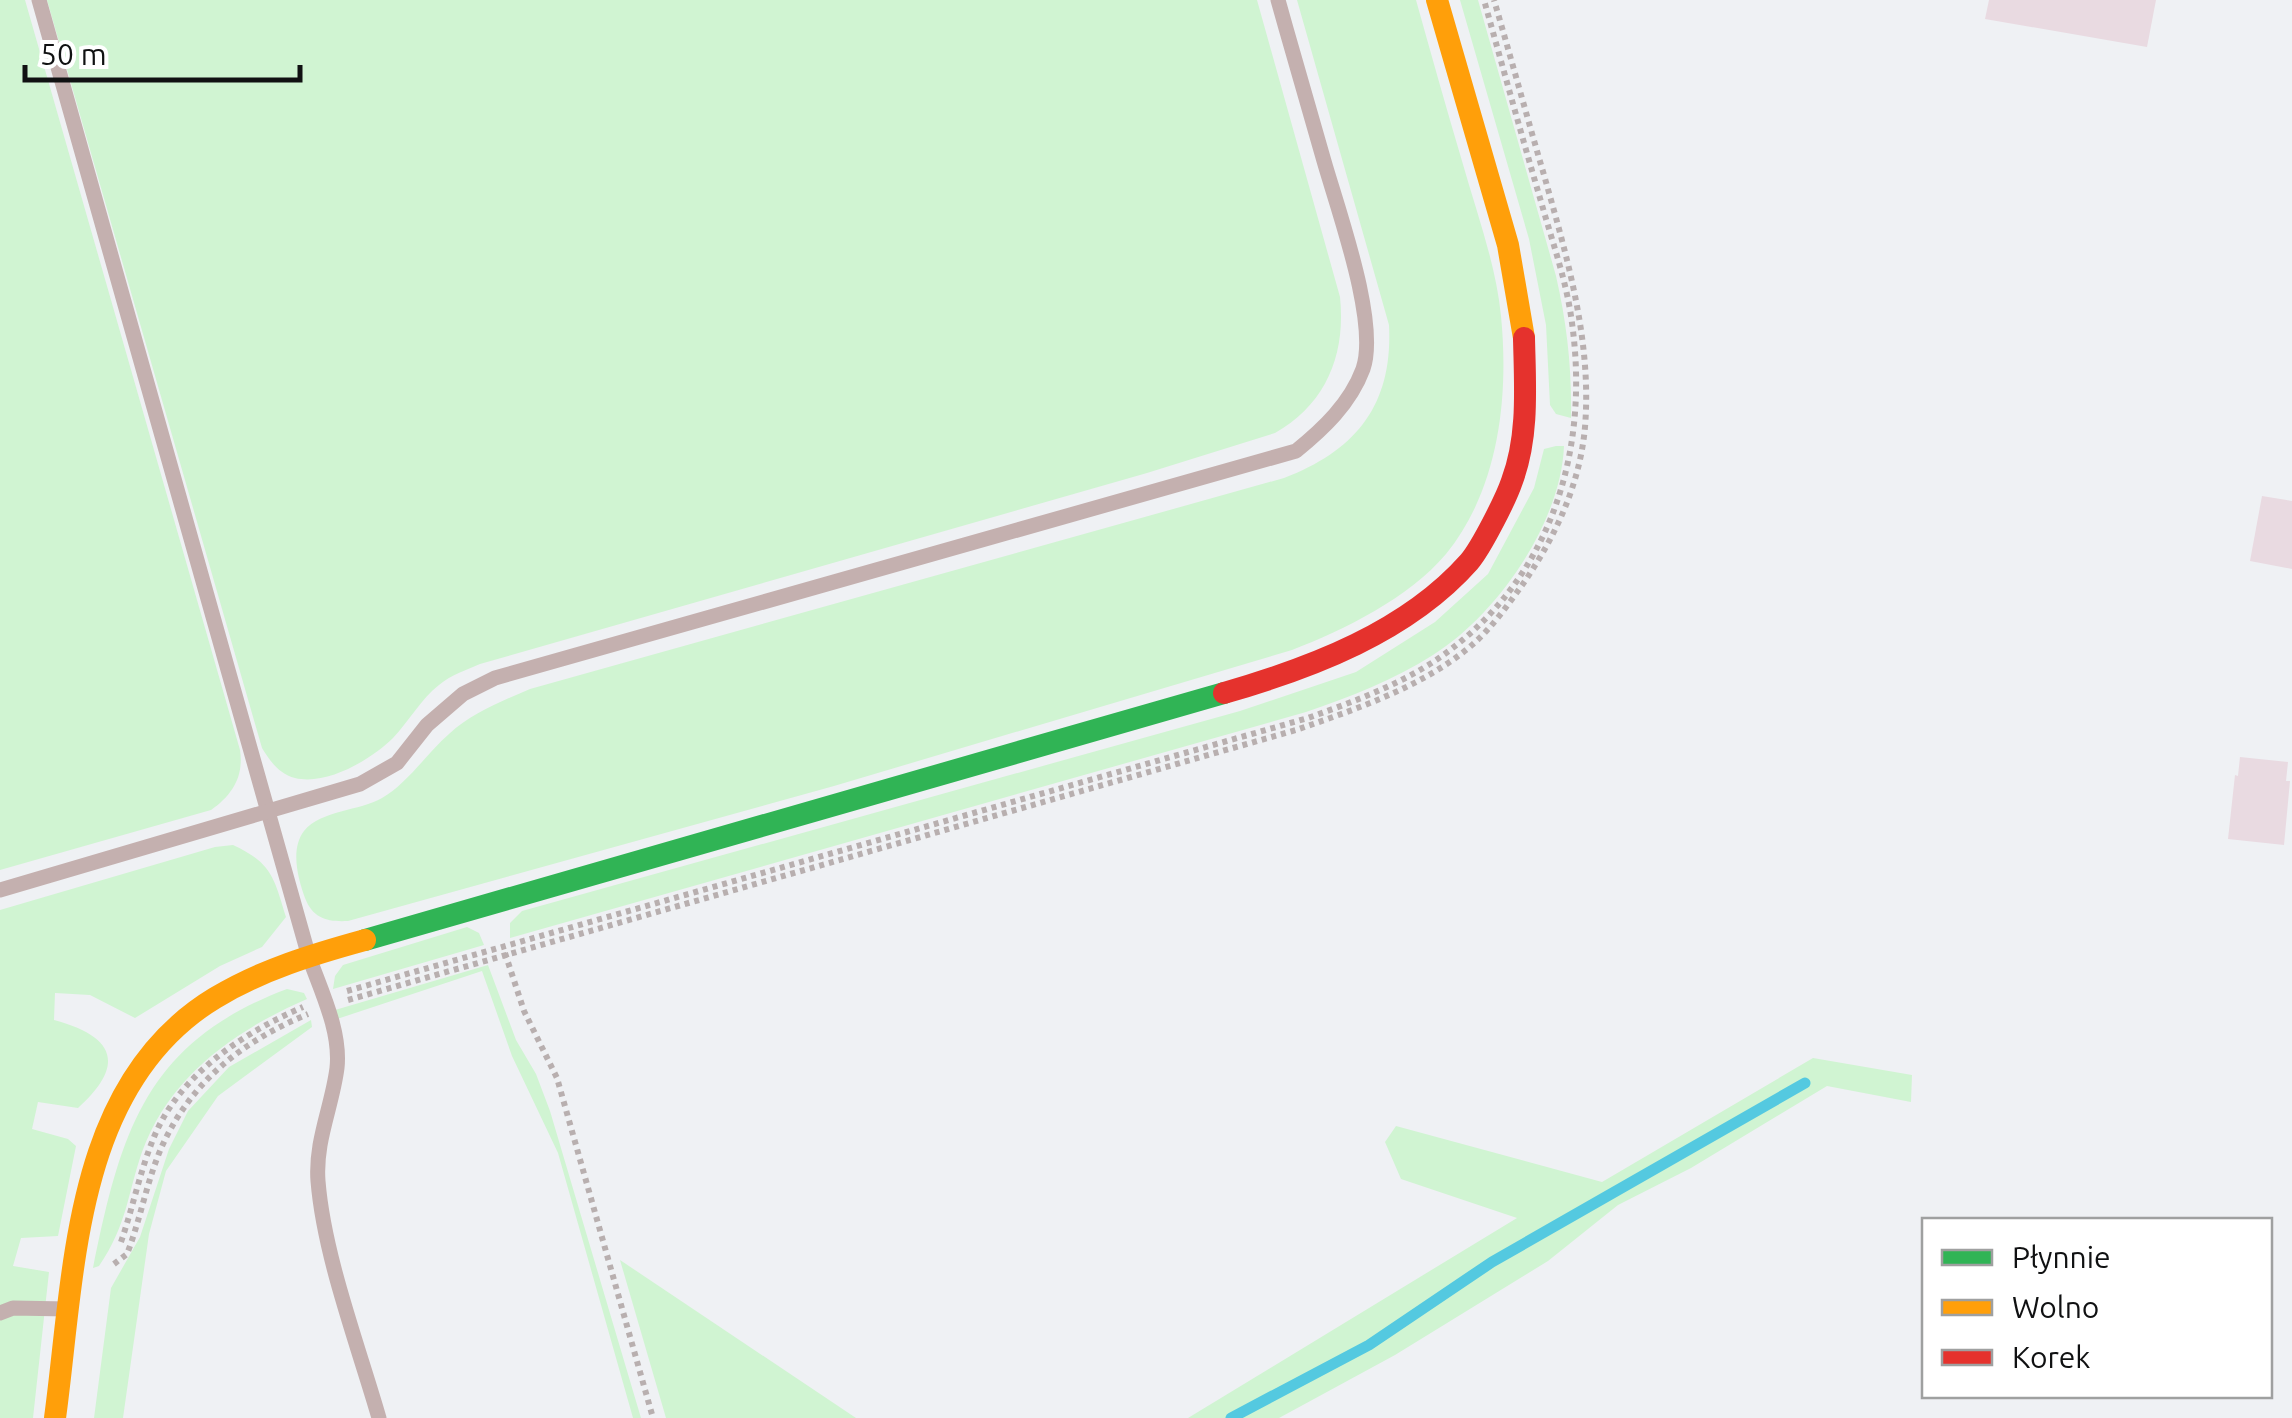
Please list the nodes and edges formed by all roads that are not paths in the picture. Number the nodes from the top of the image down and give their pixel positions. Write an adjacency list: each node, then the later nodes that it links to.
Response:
1 (39, 0): 4 (lane)
2 (1278, 0): 4 (lane)
3 (1437, 0): 6 (street)
4 (270, 813): 5 (lane); 6 (lane)
5 (0, 890)
6 (309, 957): 7 (street); 10 (lane)
7 (71, 1309): 8 (lane); 9 (street)
8 (0, 1312)
9 (55, 1418)
10 (379, 1418)

